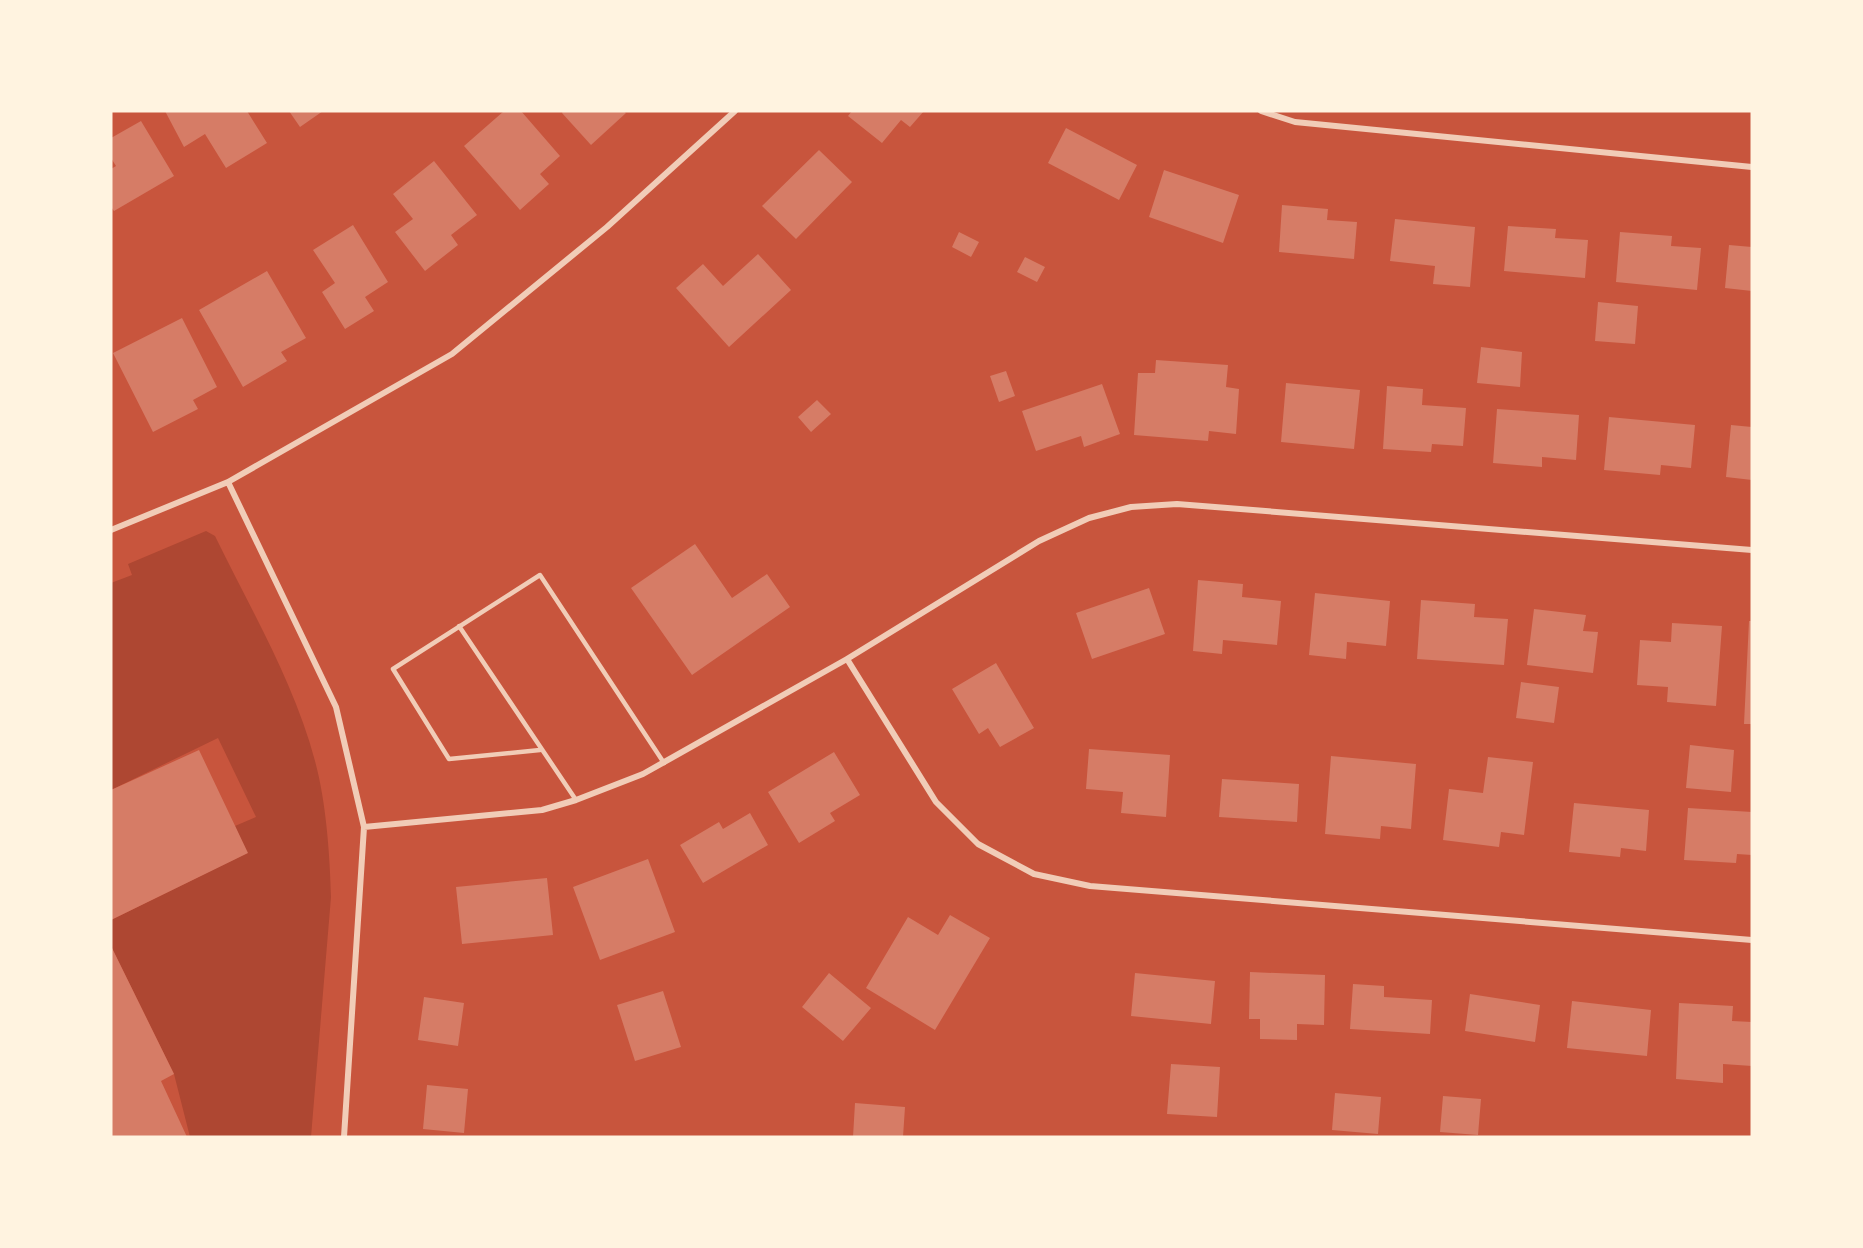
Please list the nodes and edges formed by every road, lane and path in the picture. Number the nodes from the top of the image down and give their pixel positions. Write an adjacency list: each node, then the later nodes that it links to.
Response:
1 (735, 111): 4 (street)
2 (1261, 111): 3 (street)
3 (1752, 166)
4 (228, 482): 5 (street); 12 (street)
5 (111, 530)
6 (1752, 550): 8 (street)
7 (459, 626): 9 (lane); 9 (lane); 10 (lane)
8 (847, 659): 10 (street); 13 (street)
9 (540, 750): 11 (lane)
10 (664, 763): 11 (street)
11 (576, 801): 12 (street)
12 (364, 827): 14 (street)
13 (1752, 940)
14 (344, 1137)

